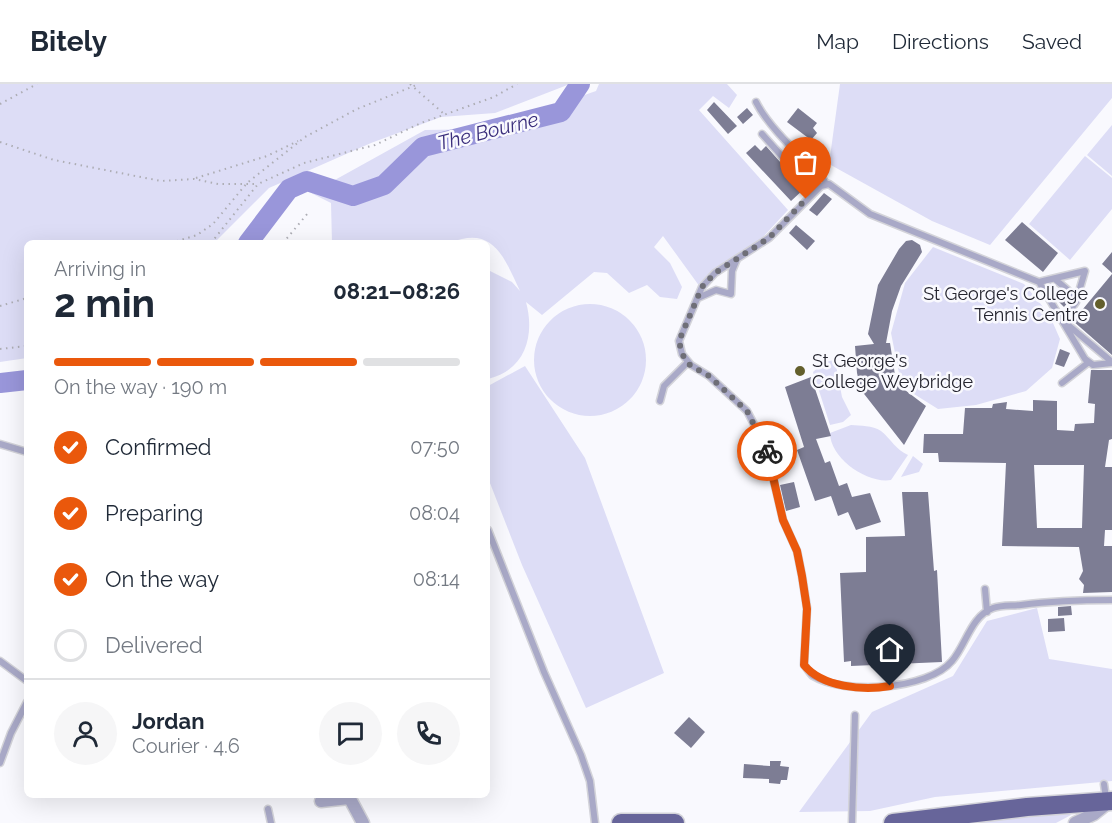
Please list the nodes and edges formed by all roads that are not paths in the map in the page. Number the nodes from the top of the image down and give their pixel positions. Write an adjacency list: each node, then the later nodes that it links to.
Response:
1 (756, 102): 3 (lane)
2 (762, 134): 4 (lane)
3 (826, 184): 4 (lane); 7 (lane)
4 (814, 192): 5 (lane)
5 (737, 259): 9 (lane); 9 (lane)
6 (1055, 280): 7 (lane); 8 (lane); 8 (lane)
7 (1039, 282): 10 (lane)
8 (1077, 298): 10 (lane)
9 (697, 299): 11 (lane)
10 (1064, 322): 12 (lane); 13 (lane)
11 (688, 362): 15 (lane); 21 (lane)
12 (1089, 362): 13 (lane); 14 (lane)
13 (1112, 362)
14 (1062, 383)
15 (660, 401)
16 (0, 444): 17 (lane)
17 (24, 451)
18 (490, 535): 35 (lane)
19 (985, 589): 21 (lane)
20 (1112, 600): 21 (lane)
21 (987, 612)
22 (0, 661): 23 (lane)
23 (24, 679)
24 (24, 708): 26 (lane)
25 (855, 715): 38 (lane)
26 (0, 763)
27 (1108, 797): 39 (main road); 40 (street)
28 (338, 798): 30 (street)
29 (350, 798): 34 (street)
30 (321, 801)
31 (268, 809): 33 (lane)
32 (649, 822): 36 (main road); 37 (main road)
33 (272, 823)
34 (363, 823)
35 (595, 823)
36 (621, 823)
37 (675, 823)
38 (852, 823)
39 (893, 823)
40 (1076, 823)

